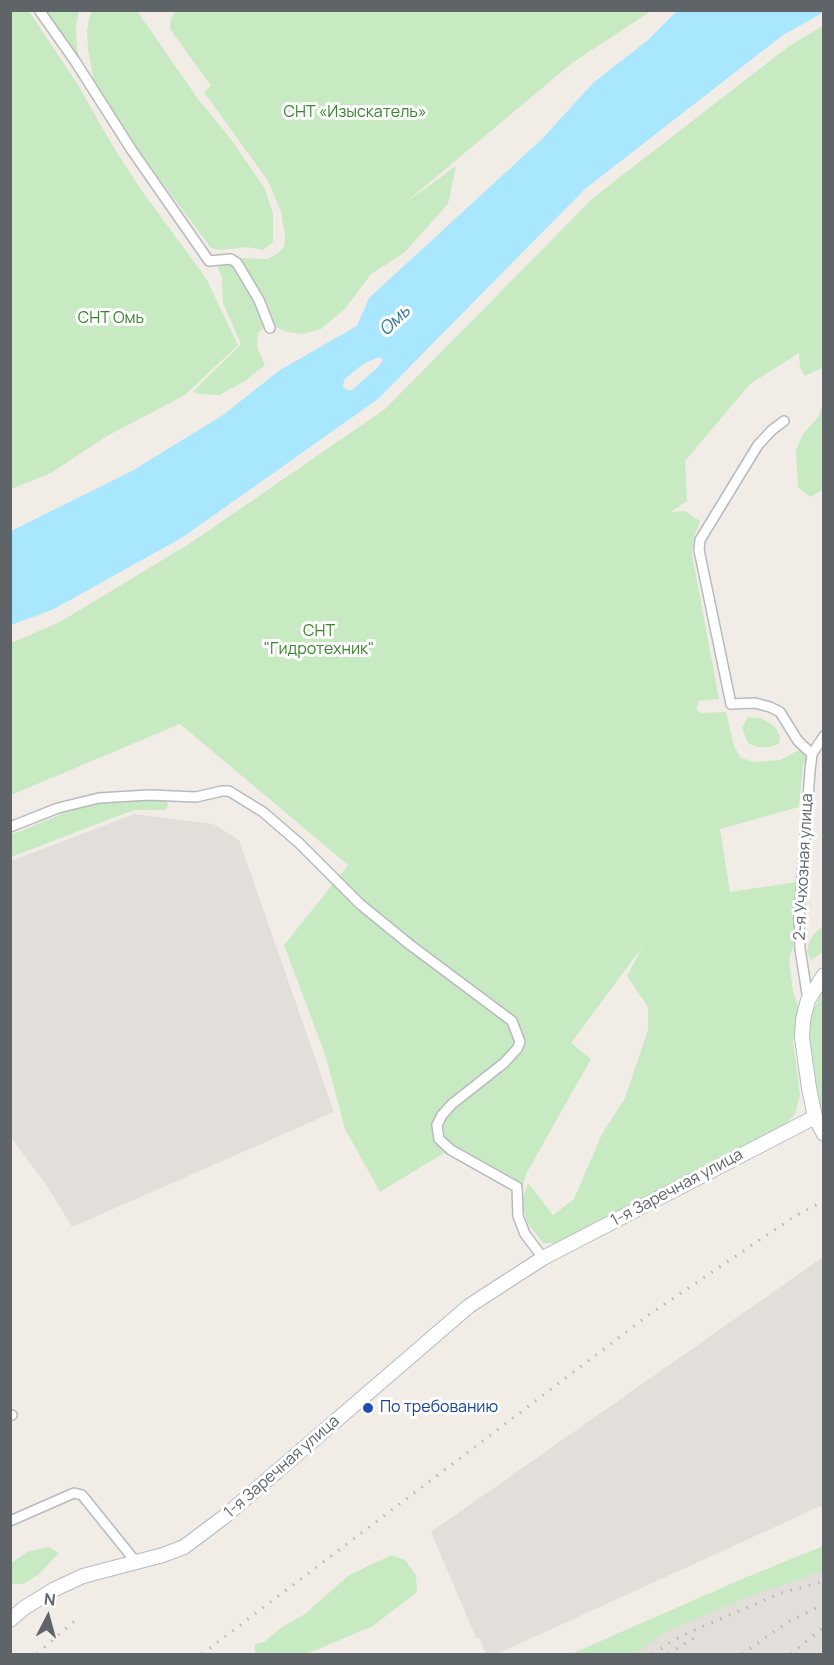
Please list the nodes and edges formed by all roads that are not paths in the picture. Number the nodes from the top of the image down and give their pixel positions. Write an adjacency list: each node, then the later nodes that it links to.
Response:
1 (39, 10): 2 (street)
2 (270, 328)
3 (784, 421): 5 (street)
4 (824, 736): 5 (street, 2-я Учхозная улица)
5 (812, 754): 8 (street, 2-я Учхозная улица)
6 (10, 827): 11 (street)
7 (824, 975): 8 (street)
8 (808, 1000): 9 (street)
9 (815, 1117): 10 (street); 11 (street, 1-я Заречная улица)
10 (824, 1134)
11 (543, 1258): 13 (street, 1-я Заречная улица)
12 (10, 1521): 13 (street)
13 (136, 1562): 14 (street, 1-я Заречная улица)
14 (10, 1620)

